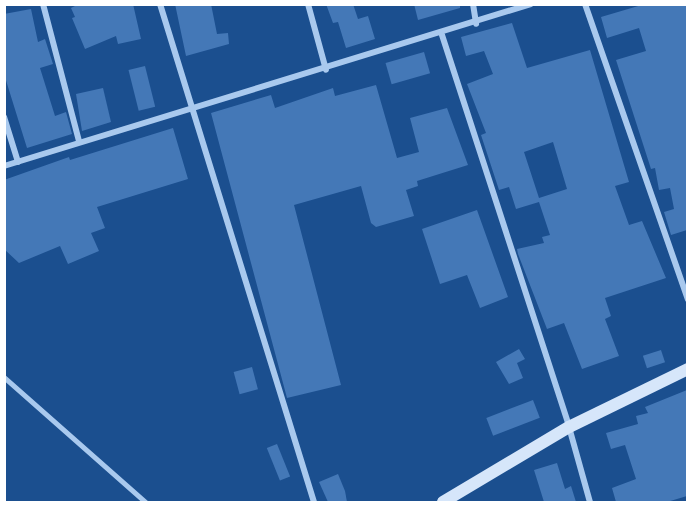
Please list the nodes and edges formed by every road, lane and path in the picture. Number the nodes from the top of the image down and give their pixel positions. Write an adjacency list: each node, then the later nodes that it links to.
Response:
1 (44, 4): 12 (street)
2 (160, 4): 10 (street)
3 (308, 4): 9 (street)
4 (473, 4): 7 (street)
5 (531, 4): 7 (street)
6 (585, 4): 15 (street)
7 (476, 24): 8 (street)
8 (442, 35): 9 (street); 18 (street)
9 (326, 70): 10 (street)
10 (192, 109): 12 (street); 20 (street)
11 (4, 117): 13 (street)
12 (79, 141): 13 (street)
13 (18, 162): 14 (street)
14 (4, 166)
15 (687, 300)
16 (687, 369): 18 (street)
17 (4, 377): 19 (lane)
18 (569, 427): 21 (street); 22 (street)
19 (146, 502)
20 (314, 502)
21 (443, 502)
22 (590, 502)

